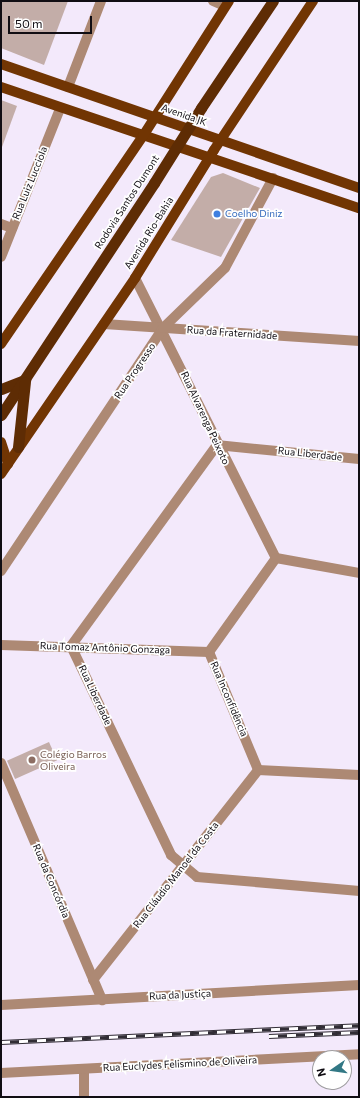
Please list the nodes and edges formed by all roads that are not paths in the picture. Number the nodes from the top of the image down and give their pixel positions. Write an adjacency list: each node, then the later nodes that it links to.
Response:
1 (101, 1): 8 (street)
2 (213, 1): 5 (street)
3 (272, 1): 25 (highway, Rodovia Santos Dumont, bridge)
4 (313, 1): 12 (main road, Avenida Rio-Bahia)
5 (227, 3): 10 (main road)
6 (1, 64): 8 (main road, Avenida JK)
7 (1, 87): 9 (main road)
8 (68, 87): 10 (main road, Avenida JK)
9 (60, 109): 11 (main road); 18 (street, Rua Luiz Lucciola)
10 (155, 117): 11 (main road); 12 (main road, Avenida JK)
11 (143, 136): 13 (main road); 24 (main road)
12 (220, 141): 13 (main road, Avenida Rio-Bahia); 15 (main road, Avenida JK)
13 (209, 158): 14 (main road); 20 (main road, Avenida Rio-Bahia)
14 (273, 178): 16 (main road); 22 (street, Rua Progresso)
15 (359, 188)
16 (359, 208)
17 (1, 224): 18 (street)
18 (12, 228): 19 (street, Rua Luiz Lucciola)
19 (1, 257)
20 (135, 278): 21 (main road, Avenida Rio-Bahia); 22 (street, Rua Alvarenga Peixoto)
21 (104, 324): 22 (street, Rua da Fraternidade); 30 (main road, Avenida Rio-Bahia)
22 (163, 328): 23 (street, Rua da Fraternidade); 29 (street, Rua Alvarenga Peixoto); 35 (street, Rua Progresso)
23 (359, 341)
24 (2, 342)
25 (25, 380): 26 (highway); 27 (highway, Rodovia Santos Dumont); 30 (highway)
26 (1, 389)
27 (1, 416)
28 (1, 442): 32 (main road)
29 (217, 445): 31 (street, Rua Liberdade); 34 (street, Rua Alvarenga Peixoto); 38 (street)
30 (18, 447): 32 (main road, Avenida Rio-Bahia)
31 (359, 459)
32 (8, 464): 33 (main road, Avenida Rio-Bahia)
33 (1, 474)
34 (276, 558): 36 (street); 39 (street, Rua Inconfidência)
35 (1, 570)
36 (359, 574)
37 (1, 645): 38 (street, Rua Tomaz Antônio Gonzaga)
38 (71, 646): 39 (street, Rua Tomaz Antônio Gonzaga); 43 (street, Rua Liberdade)
39 (210, 652): 41 (street, Rua Inconfidência)
40 (1, 763): 45 (street, Rua da Concórdia)
41 (258, 770): 42 (street); 43 (street, Rua Cláudio Manoel da Costa)
42 (359, 774)
43 (184, 866): 44 (street, Rua Liberdade); 45 (street, Rua Cláudio Manoel da Costa)
44 (359, 891)
45 (93, 980): 47 (street, Rua da Concórdia)
46 (359, 985): 47 (street, Rua da Justiça)
47 (102, 1000): 48 (street, Rua da Justiça)
48 (1, 1005)
49 (359, 1054): 50 (street, Rua Euclydes Felismino de Oliveira)
50 (84, 1070): 51 (street, Rua Euclydes Felismino de Oliveira); 52 (street)
51 (1, 1073)
52 (84, 1097)

